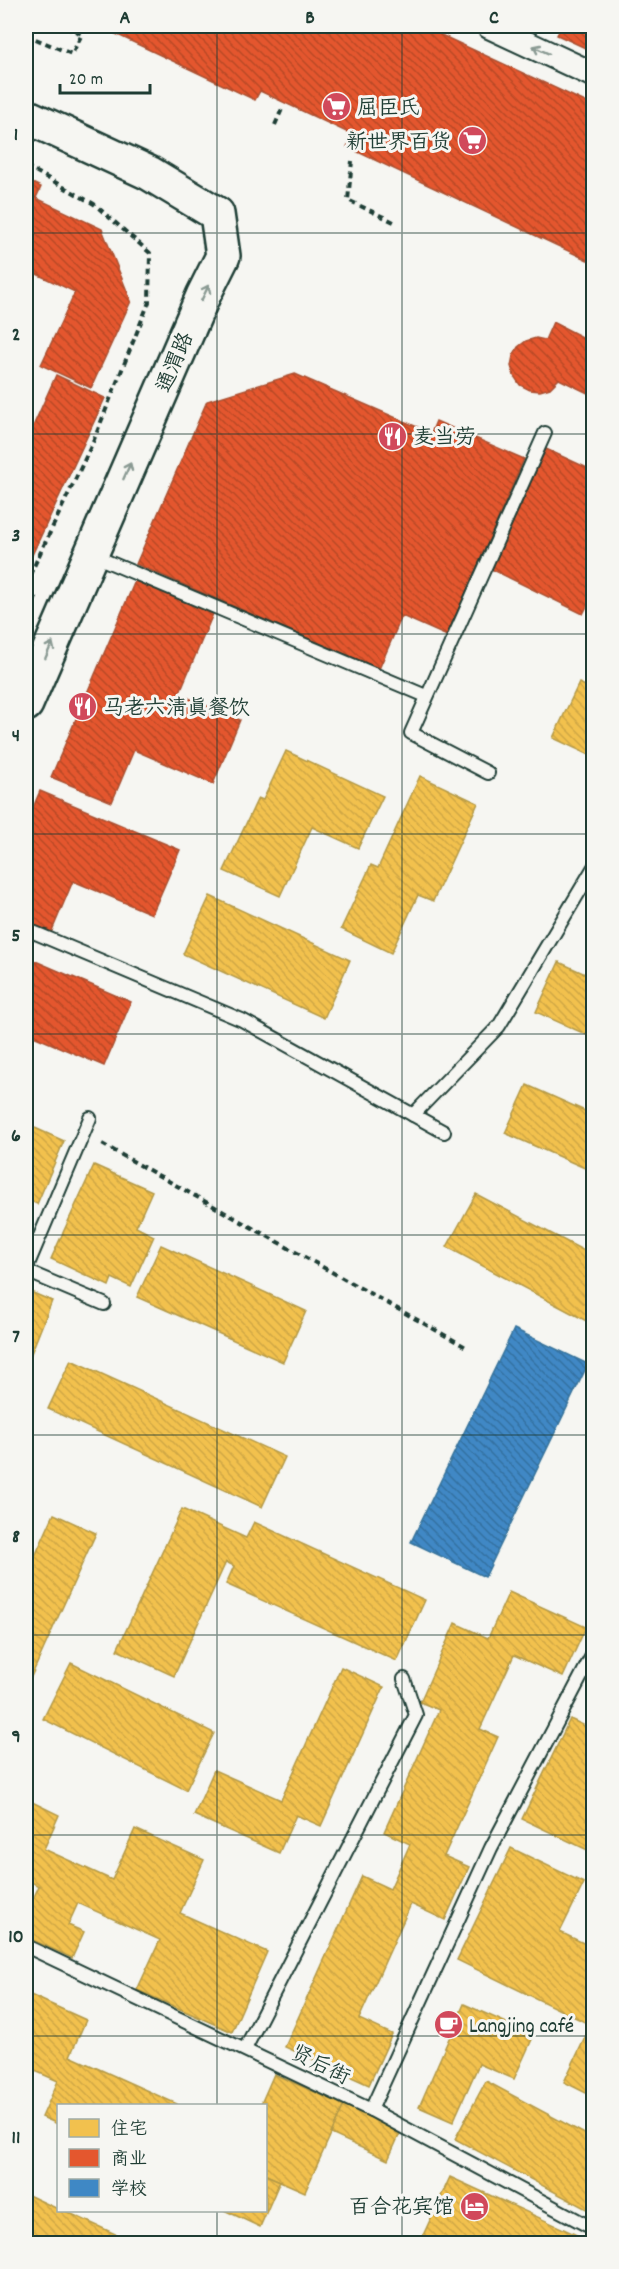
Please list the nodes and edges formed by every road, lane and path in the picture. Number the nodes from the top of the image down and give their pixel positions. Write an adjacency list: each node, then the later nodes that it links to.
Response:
1 (62, 26): 3 (path)
2 (489, 26): 4 (street, one-way to 2)
3 (26, 35)
4 (594, 75)
5 (282, 109): 7 (path)
6 (26, 116): 12 (street, 通渭路, one-way to 6)
7 (275, 125)
8 (352, 161): 10 (path)
9 (26, 166): 13 (path)
10 (396, 223)
11 (545, 433): 14 (lane)
12 (91, 555): 14 (lane); 15 (street, 通渭路, one-way to 12)
13 (26, 583)
14 (426, 696): 16 (lane)
15 (26, 704)
16 (488, 773)
17 (594, 867): 19 (lane)
18 (26, 929): 19 (lane)
19 (413, 1115): 21 (lane)
20 (90, 1118): 22 (lane)
21 (444, 1132)
22 (83, 1133): 23 (lane); 25 (path)
23 (26, 1270): 24 (lane)
24 (104, 1304)
25 (466, 1347)
26 (594, 1652): 30 (lane)
27 (404, 1679): 29 (lane)
28 (26, 1946): 29 (lane, 贤后街)
29 (245, 2049): 30 (lane, 贤后街)
30 (371, 2110): 31 (lane, 贤后街)
31 (594, 2229)

